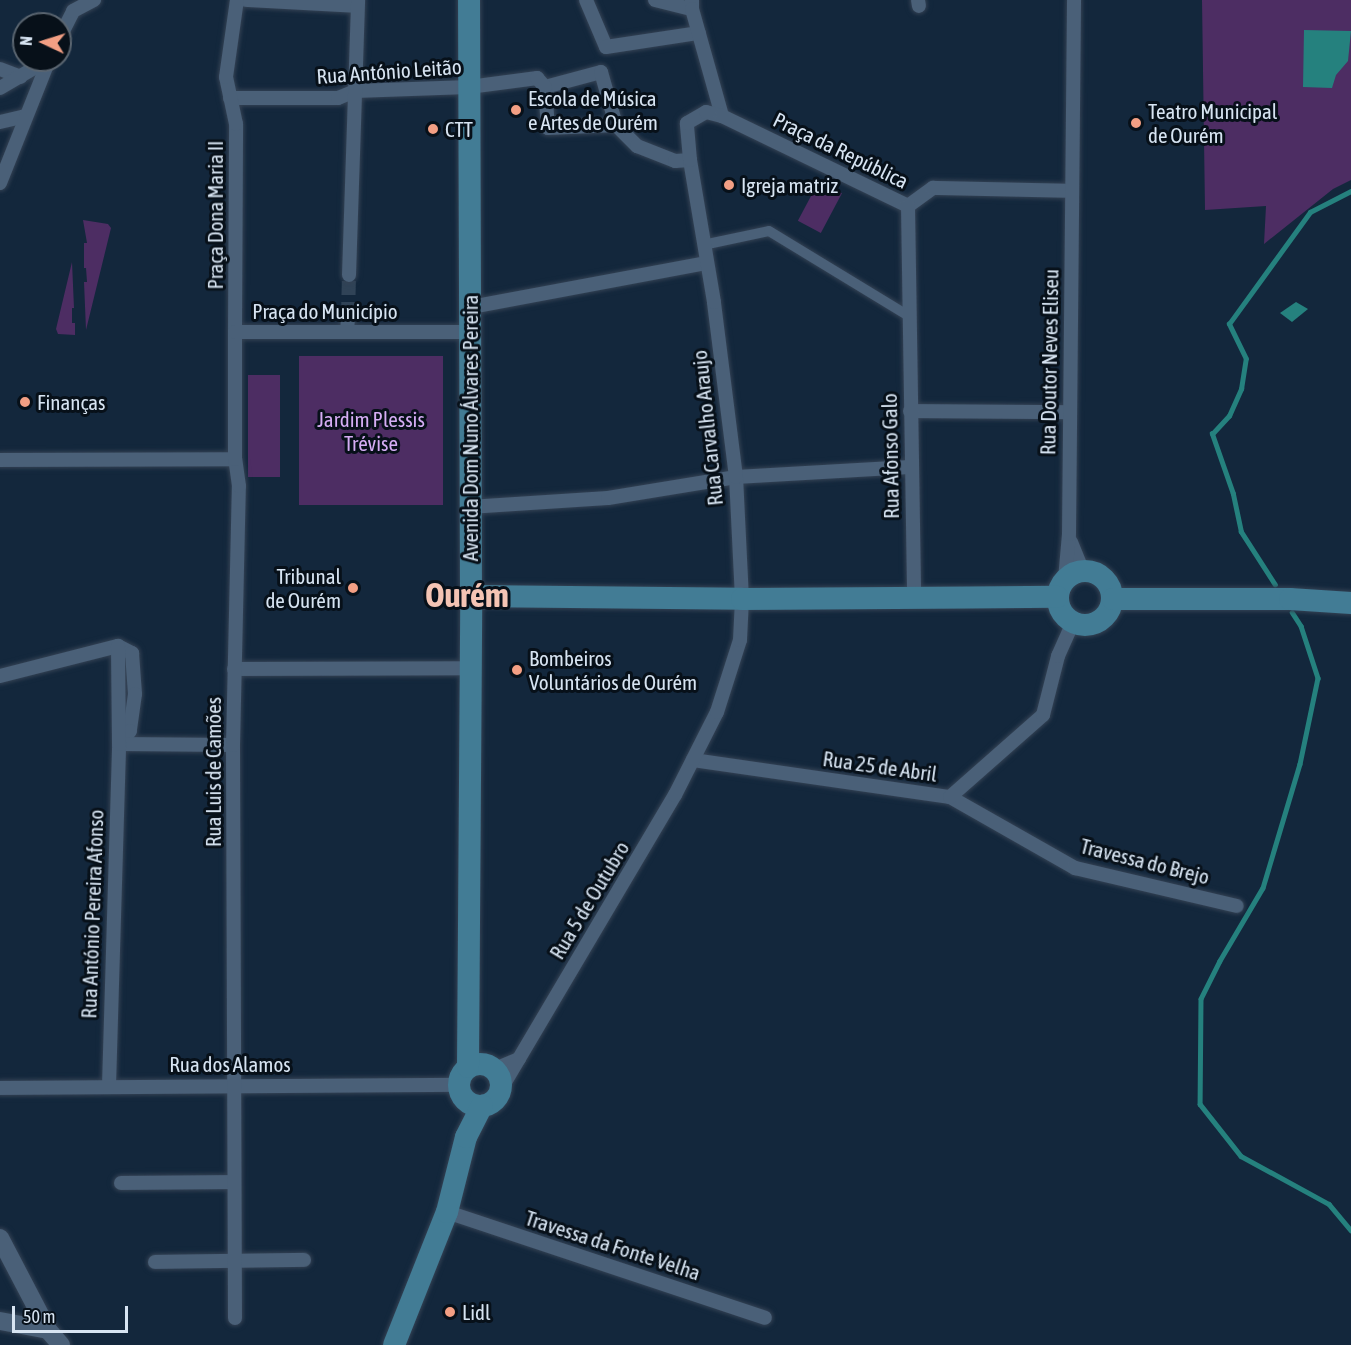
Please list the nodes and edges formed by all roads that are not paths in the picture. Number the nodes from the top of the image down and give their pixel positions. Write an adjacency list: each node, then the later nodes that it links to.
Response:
1 (94, 0): 10 (street)
2 (237, 0): 22 (street, Praça Dona Maria II)
3 (246, 0): 8 (street)
4 (470, 0): 18 (main road, Avenida Dom Nuno Álvares Pereira)
5 (586, 0): 12 (street)
6 (655, 0): 9 (street)
7 (1074, 0): 29 (street, Rua Doutor Neves Eliseu)
8 (358, 3): 21 (street)
9 (692, 5): 11 (street)
10 (72, 13)
11 (699, 33): 12 (street); 24 (street)
12 (606, 47): 16 (street)
13 (0, 69): 17 (street)
14 (29, 72): 17 (street)
15 (43, 72): 23 (street)
16 (601, 72): 19 (street); 26 (street)
17 (21, 77): 20 (street)
18 (469, 87): 19 (street, Rua António Leitão); 21 (street, Rua António Leitão); 34 (main road, Avenida Dom Nuno Álvares Pereira)
19 (545, 87): 26 (street)
20 (0, 88)
21 (355, 92): 22 (street, Rua António Leitão); 33 (street)
22 (230, 98): 37 (street, Praça Dona Maria II)
23 (25, 116): 25 (street); 28 (street)
24 (722, 116): 27 (street, Rua Carvalho Araujo); 30 (street, Praça da República)
25 (0, 122)
26 (616, 125): 27 (street)
27 (690, 160): 31 (street, Rua Carvalho Araujo)
28 (0, 183)
29 (1072, 191): 30 (street); 41 (street, Rua Doutor Neves Eliseu)
30 (908, 206): 36 (street, Praça da República)
31 (703, 245): 32 (street, Rua Carvalho Araujo); 36 (street)
32 (707, 263): 34 (street); 45 (street, Rua Carvalho Araujo)
33 (349, 275)
34 (471, 307): 39 (main road, Avenida Dom Nuno Álvares Pereira)
35 (348, 316): 38 (street)
36 (909, 316): 40 (street, Rua Afonso Galo)
37 (235, 332): 38 (street, Praça do Município); 42 (street, Praça do Município)
38 (347, 332): 39 (street, Praça do Município)
39 (471, 332): 46 (main road, Avenida Dom Nuno Álvares Pereira)
40 (910, 411): 41 (street); 44 (street, Rua Afonso Galo)
41 (1068, 412): 47 (street, Rua Doutor Neves Eliseu)
42 (235, 459): 43 (street); 55 (street, Rua Luis de Camões)
43 (0, 460)
44 (910, 467): 45 (street); 50 (street, Rua Afonso Galo)
45 (736, 477): 46 (street); 51 (street, Rua Carvalho Araujo)
46 (469, 507): 49 (main road, Avenida Dom Nuno Álvares Pereira)
47 (1069, 534): 48 (street, Rua Doutor Neves Eliseu); 48 (street, Rua Doutor Neves Eliseu)
48 (1068, 582): 50 (main road); 52 (main road); 54 (main road)
49 (471, 596): 51 (main road); 56 (main road, Avenida Dom Nuno Álvares Pereira)
50 (914, 596): 51 (main road)
51 (742, 599): 60 (street, Rua Carvalho Araujo)
52 (1113, 599): 53 (main road); 54 (main road)
53 (1351, 603)
54 (1072, 623): 61 (street, Rua 25 de Abril)
55 (234, 669): 56 (street); 59 (street, Rua Luis de Camões)
56 (470, 669): 64 (main road, Avenida Dom Nuno Álvares Pereira)
57 (0, 676): 58 (street, Rua António Pereira Afonso)
58 (118, 744): 59 (street); 66 (street, Rua António Pereira Afonso)
59 (233, 745): 65 (street, Rua Luis de Camões)
60 (693, 760): 61 (street, Rua 25 de Abril); 63 (street, Rua 5 de Outubro)
61 (950, 797): 62 (street, Travessa do Brejo)
62 (1237, 906)
63 (519, 1059): 64 (street, Rua 5 de Outubro); 64 (street)
64 (479, 1083): 65 (street, Rua dos Alamos); 70 (main road)
65 (234, 1085): 66 (street, Rua dos Alamos); 68 (street, Rua Luis de Camões)
66 (109, 1086): 67 (street, Rua dos Alamos)
67 (0, 1088)
68 (234, 1182): 69 (street); 73 (street, Rua Luis de Camões)
69 (121, 1183)
70 (447, 1212): 76 (street, Travessa da Fonte Velha); 80 (main road)
71 (0, 1238): 78 (street)
72 (304, 1260): 73 (street)
73 (235, 1261): 74 (street); 75 (street, Rua Luis de Camões)
74 (155, 1262)
75 (235, 1318)
76 (765, 1318)
77 (0, 1321): 78 (street)
78 (48, 1330): 79 (street)
79 (61, 1345)
80 (394, 1345)

